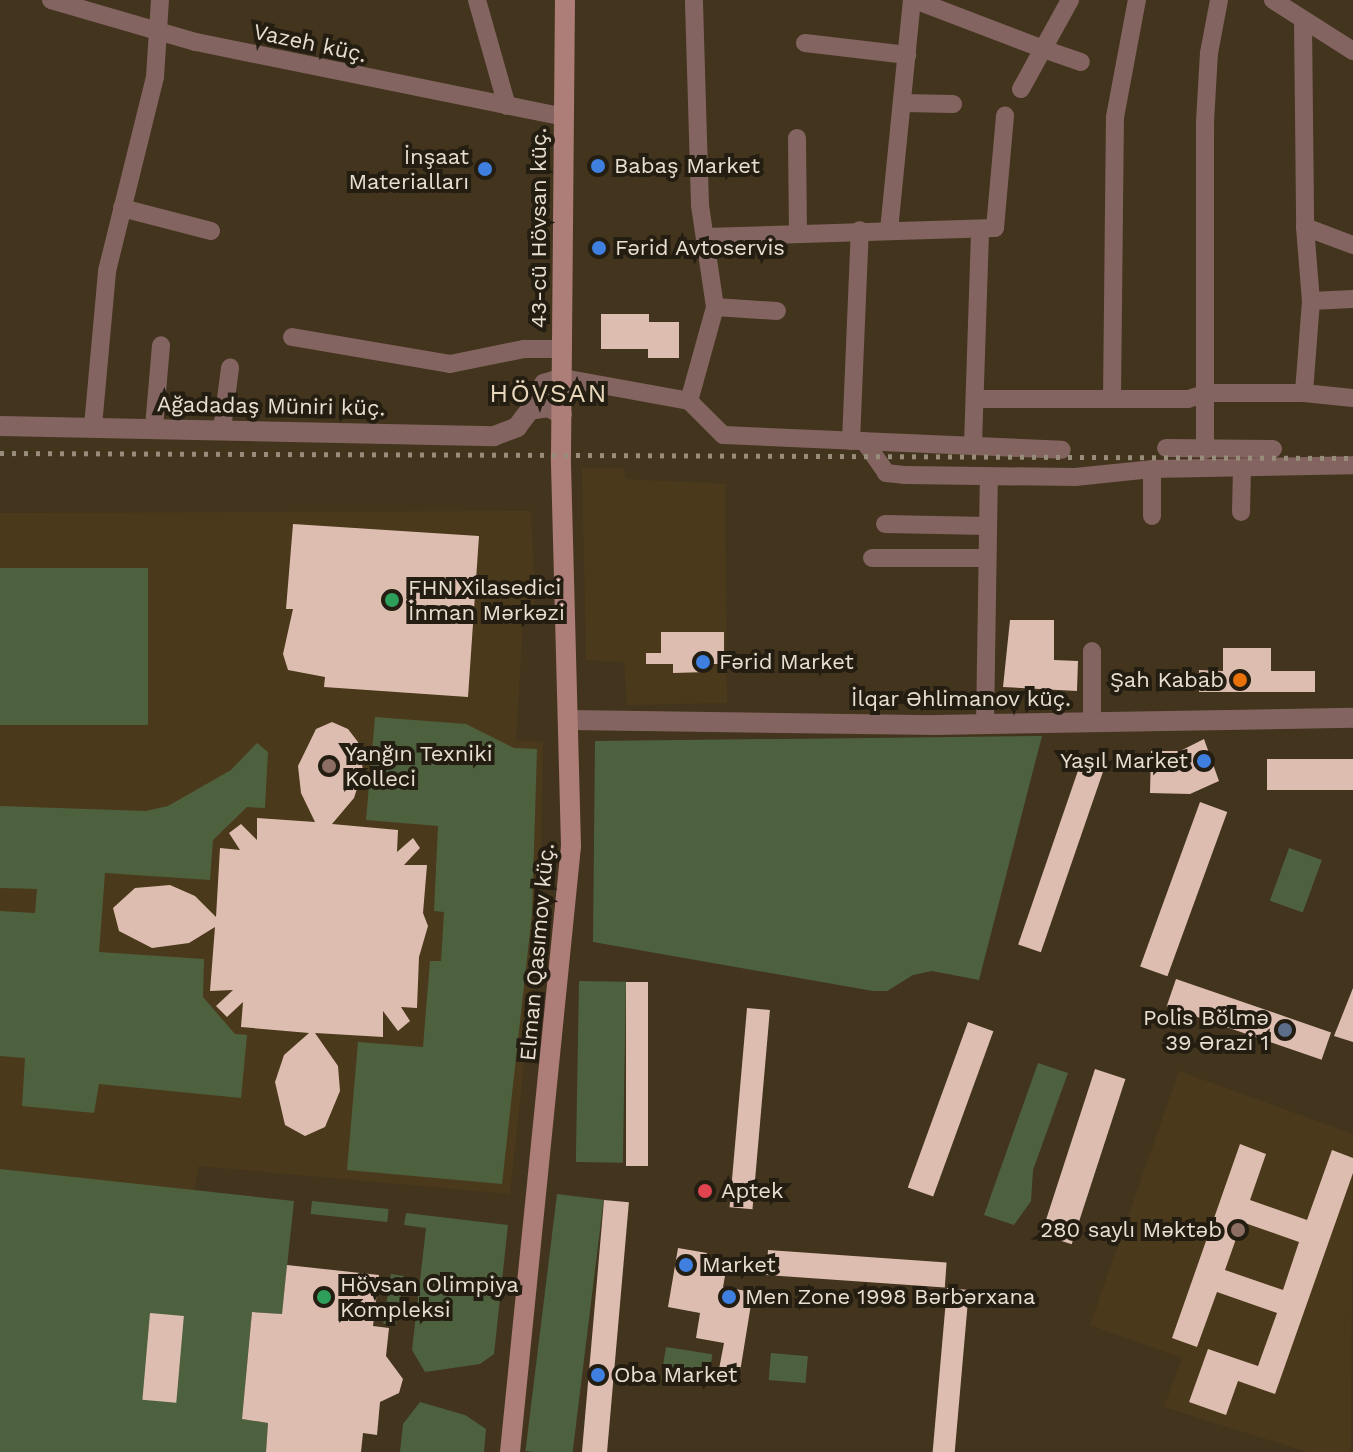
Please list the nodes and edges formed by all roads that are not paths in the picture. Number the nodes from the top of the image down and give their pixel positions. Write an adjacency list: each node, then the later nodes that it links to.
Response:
1 (51, 0): 12 (street, Vazeh küç.)
2 (160, 0): 12 (street)
3 (477, 0): 21 (street)
4 (565, 0): 23 (main road, 43-cü Hövsan küç.)
5 (694, 0): 32 (street)
6 (913, 0): 14 (street); 16 (street)
7 (1070, 0): 14 (street)
8 (1137, 0): 47 (street)
9 (1219, 0): 43 (street)
10 (1273, 0): 11 (street)
11 (1303, 20): 15 (street); 26 (street)
12 (160, 32): 21 (street, Vazeh küç.); 25 (street)
13 (805, 43): 16 (street)
14 (1043, 49): 17 (street); 18 (street)
15 (1353, 51)
16 (907, 55): 19 (street)
17 (1081, 62)
18 (1021, 89)
19 (902, 103): 20 (street); 29 (street)
20 (953, 104)
21 (507, 106): 23 (street, Vazeh küç.)
22 (1005, 115): 30 (street)
23 (563, 117): 40 (main road, 43-cü Hövsan küç.)
24 (797, 138): 27 (street)
25 (122, 208): 31 (street); 52 (street)
26 (1305, 227): 33 (street); 35 (street)
27 (798, 230): 28 (street); 32 (street)
28 (860, 230): 29 (street); 55 (street)
29 (889, 230): 30 (street)
30 (980, 230): 46 (street)
31 (211, 231)
32 (705, 237): 36 (street)
33 (1353, 245)
34 (1353, 299): 35 (street)
35 (1311, 301): 44 (street)
36 (715, 307): 37 (street); 48 (street)
37 (777, 311)
38 (292, 337): 40 (street)
39 (161, 345): 53 (street)
40 (563, 349): 42 (main road, 43-cü Hövsan küç.)
41 (230, 368): 54 (street)
42 (563, 378): 48 (street); 49 (street, Ağadadaş Müniri küç.); 50 (main road, 43-cü Hövsan küç.)
43 (1208, 393): 44 (street); 47 (street); 60 (street)
44 (1304, 393): 45 (street)
45 (1353, 398)
46 (976, 399): 47 (street); 56 (street)
47 (1112, 399)
48 (689, 401): 55 (street)
49 (530, 410): 50 (street); 54 (street, Ağadadaş Müniri küç.)
50 (562, 414): 61 (main road, 43-cü Hövsan küç.)
51 (0, 426): 52 (street, Ağadadaş Müniri küç.)
52 (93, 426): 53 (street, Ağadadaş Müniri küç.)
53 (154, 427): 54 (street, Ağadadaş Müniri küç.)
54 (222, 429)
55 (858, 441): 56 (street); 65 (street)
56 (973, 444): 59 (street)
57 (1166, 448): 60 (street)
58 (1273, 449): 60 (street)
59 (1062, 450)
60 (1205, 450)
61 (561, 455): 74 (main road, Elman Qasımov küç.)
62 (1353, 465): 63 (street)
63 (1242, 468): 64 (street); 66 (street)
64 (1152, 469): 65 (street); 67 (street)
65 (989, 479): 69 (street)
66 (1241, 512)
67 (1152, 516)
68 (885, 524): 69 (street)
69 (988, 526): 71 (street)
70 (872, 558): 71 (street)
71 (987, 558): 76 (street)
72 (1092, 651): 75 (street)
73 (1353, 718): 75 (street, İlqar Əhlimanov küç.)
74 (569, 720): 76 (street, İlqar Əhlimanov küç.); 77 (main road, Elman Qasımov küç.)
75 (1092, 722): 76 (street, İlqar Əhlimanov küç.)
76 (985, 724)
77 (510, 1452)

